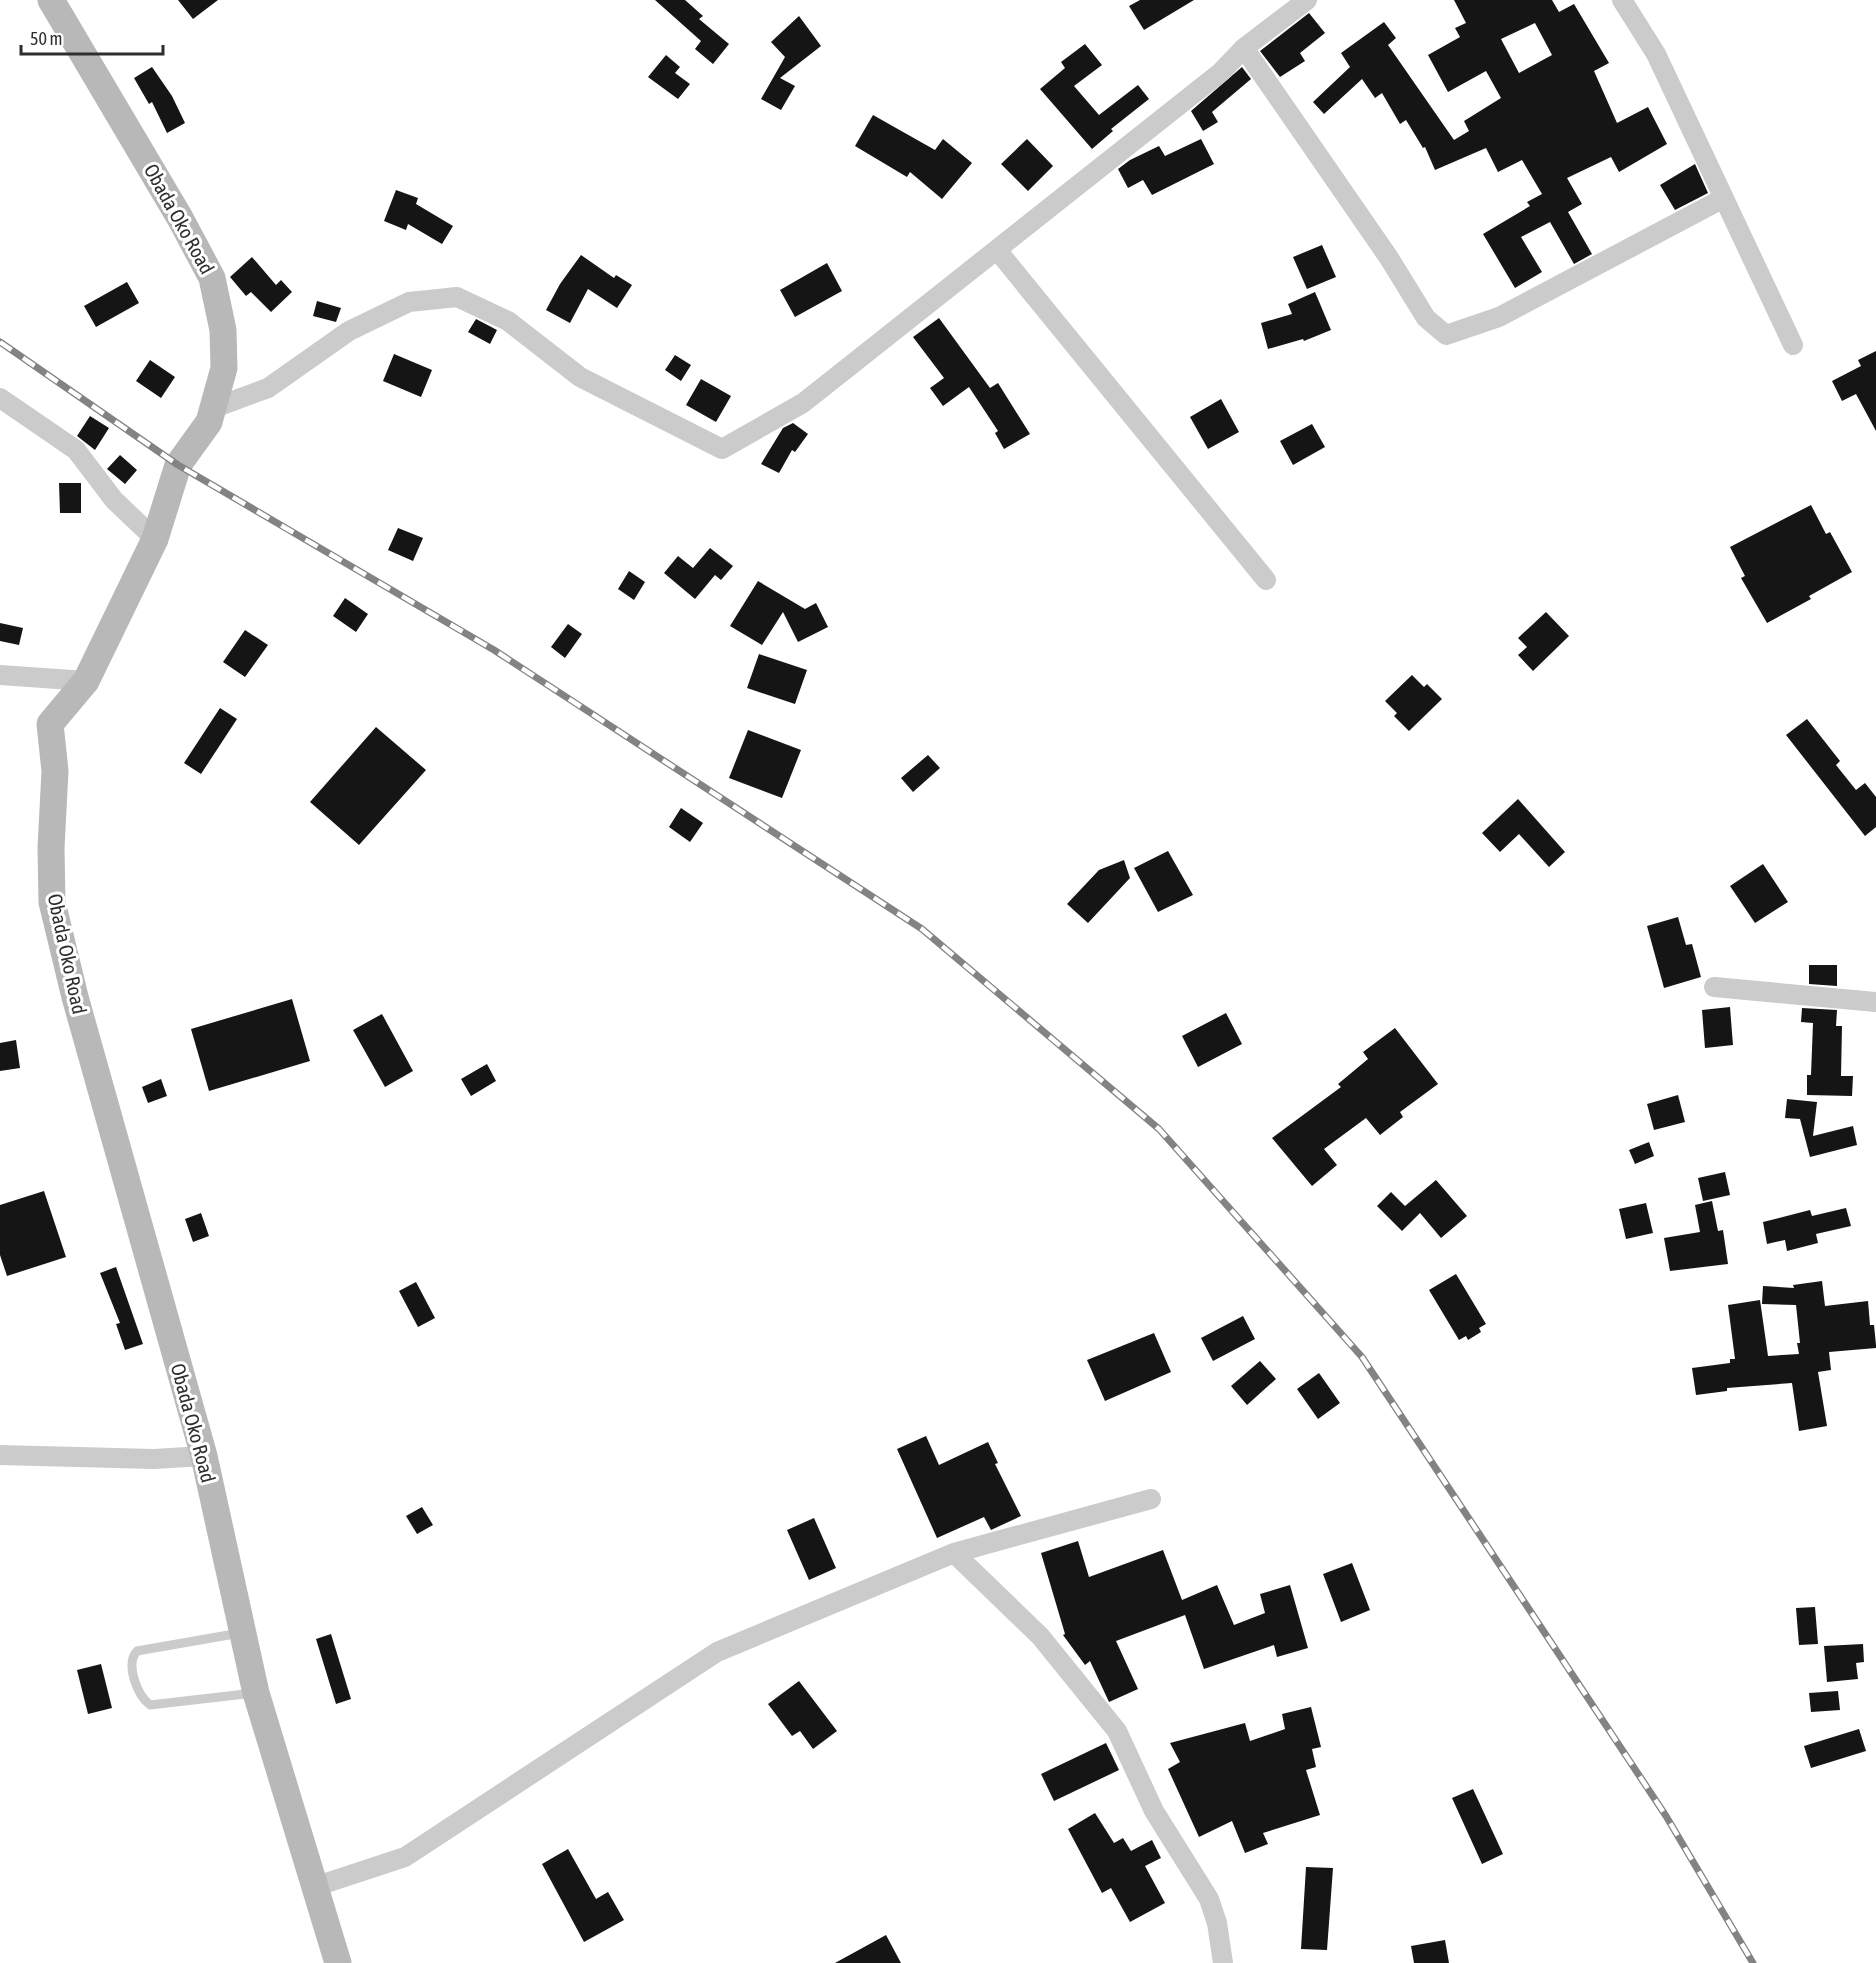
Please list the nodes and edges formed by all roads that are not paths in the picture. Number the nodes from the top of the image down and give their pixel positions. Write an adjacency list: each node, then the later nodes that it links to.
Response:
1 (51, 0): 9 (main road, Obada Oko Road)
2 (1307, 0): 4 (street)
3 (1622, 0): 5 (street)
4 (1244, 48): 5 (street); 6 (street)
5 (1724, 198): 7 (street)
6 (997, 250): 9 (street); 11 (street)
7 (1793, 345)
8 (0, 398): 10 (street)
9 (214, 408): 10 (main road, Obada Oko Road)
10 (155, 539): 13 (main road, Obada Oko Road)
11 (1266, 580)
12 (0, 675): 13 (street)
13 (86, 681): 17 (main road, Obada Oko Road)
14 (1714, 987): 15 (street)
15 (1876, 1002)
16 (0, 1455): 17 (street)
17 (204, 1456): 20 (main road, Obada Oko Road)
18 (1151, 1499): 19 (street)
19 (954, 1553): 22 (street); 24 (street)
20 (242, 1633): 21 (main road, Obada Oko Road); 21 (lane)
21 (256, 1693): 22 (main road, Obada Oko Road)
22 (316, 1886): 23 (main road, Obada Oko Road)
23 (338, 1963)
24 (1223, 1963)

